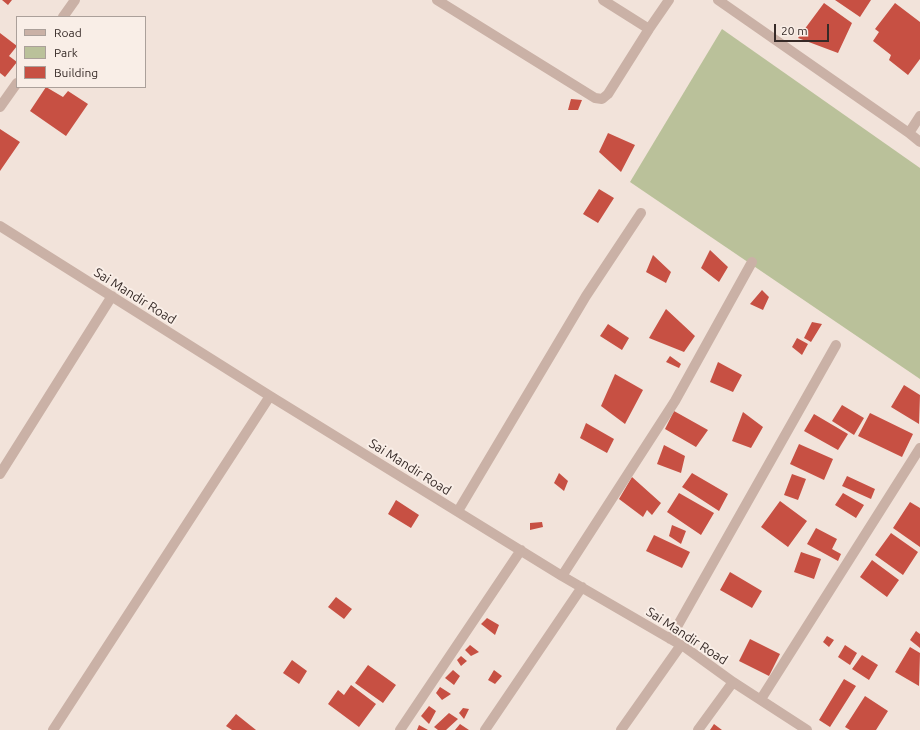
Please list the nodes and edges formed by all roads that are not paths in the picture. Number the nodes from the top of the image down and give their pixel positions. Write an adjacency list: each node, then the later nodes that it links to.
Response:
1 (75, 0): 6 (street)
2 (437, 0): 7 (street)
3 (603, 0): 7 (street)
4 (669, 0): 7 (street)
5 (718, 0): 11 (street)
6 (64, 16)
7 (649, 29)
8 (16, 84): 9 (street)
9 (0, 107)
10 (920, 116): 11 (street)
11 (909, 133): 12 (street)
12 (920, 142)
13 (641, 213): 21 (street)
14 (0, 226): 16 (street, Sai Mandir Road)
15 (752, 262): 23 (street)
16 (112, 296): 18 (street, Sai Mandir Road); 20 (street)
17 (836, 345): 25 (street)
18 (270, 396): 21 (street, Sai Mandir Road); 30 (street)
19 (920, 448): 28 (street)
20 (0, 474)
21 (458, 511): 22 (street, Sai Mandir Road)
22 (521, 550): 23 (street, Sai Mandir Road); 31 (street)
23 (562, 576): 24 (street, Sai Mandir Road)
24 (582, 587): 25 (street, Sai Mandir Road); 32 (street)
25 (670, 639): 26 (street, Sai Mandir Road)
26 (681, 645): 27 (street, Sai Mandir Road); 33 (street)
27 (733, 682): 28 (street, Sai Mandir Road); 34 (street)
28 (761, 699): 29 (street, Sai Mandir Road)
29 (805, 729)
30 (53, 730)
31 (400, 730)
32 (485, 730)
33 (621, 730)
34 (698, 730)

